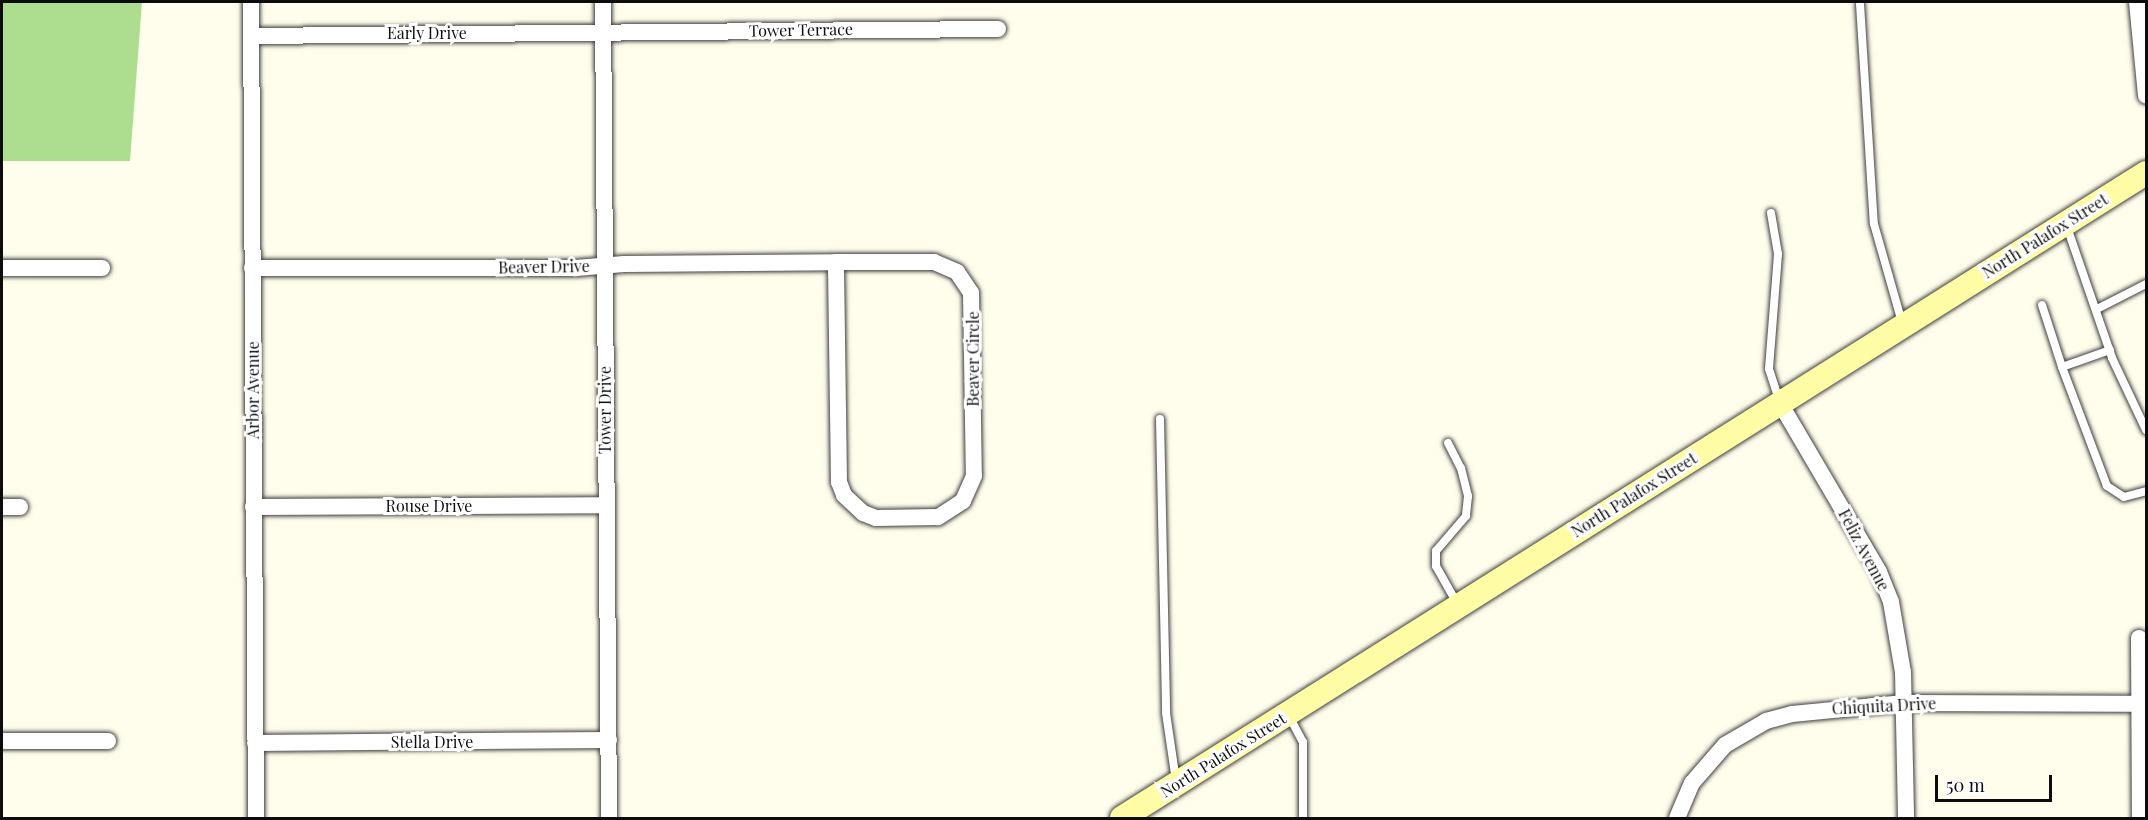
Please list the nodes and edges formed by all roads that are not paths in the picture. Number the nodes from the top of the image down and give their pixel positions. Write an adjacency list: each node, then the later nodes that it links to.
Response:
1 (251, 2): 7 (street, Arbor Avenue)
2 (603, 2): 6 (street, Tower Drive)
3 (2137, 2): 8 (street)
4 (1860, 4): 20 (lane)
5 (998, 29): 6 (street, Tower Terrace)
6 (603, 32): 7 (street, Early Drive); 13 (street, Tower Drive)
7 (251, 36): 16 (street, Arbor Avenue)
8 (2146, 96)
9 (2146, 173): 11 (main road, North Palafox Street)
10 (1771, 213): 23 (lane)
11 (2065, 224): 19 (lane); 20 (main road, North Palafox Street)
12 (836, 262): 12 (street, Beaver Circle); 13 (street, Beaver Drive)
13 (603, 266): 16 (street, Beaver Drive); 28 (street, Tower Drive)
14 (2, 268): 15 (street)
15 (102, 268)
16 (252, 268): 31 (street, Arbor Avenue)
17 (2146, 284): 19 (lane)
18 (2042, 305): 22 (lane)
19 (2097, 309): 21 (lane)
20 (1903, 326): 23 (main road, North Palafox Street)
21 (2110, 350): 22 (lane); 25 (lane)
22 (2062, 367): 27 (lane)
23 (1780, 403): 32 (main road, North Palafox Street); 34 (street, Feliz Avenue)
24 (1160, 419): 41 (lane)
25 (2146, 430)
26 (1448, 443): 32 (lane)
27 (2146, 491)
28 (605, 505): 31 (street, Rouse Drive); 39 (street, Tower Drive)
29 (2, 507): 30 (street)
30 (20, 507)
31 (253, 507): 40 (street, Arbor Avenue)
32 (1458, 606): 36 (main road, North Palafox Street)
33 (2139, 638): 35 (street)
34 (1904, 703): 35 (street, Chiquita Drive); 46 (street, Chiquita Drive); 47 (street, Feliz Avenue)
35 (2139, 704): 48 (street)
36 (1288, 714): 41 (main road, North Palafox Street); 45 (lane)
37 (2, 741): 38 (street)
38 (108, 741)
39 (609, 741): 40 (street, Stella Drive); 43 (street, Tower Drive)
40 (255, 743): 42 (street, Arbor Avenue)
41 (1176, 784): 44 (main road, North Palafox Street)
42 (256, 819)
43 (609, 819)
44 (1122, 819)
45 (1303, 819)
46 (1677, 819)
47 (1906, 819)
48 (2140, 819)

